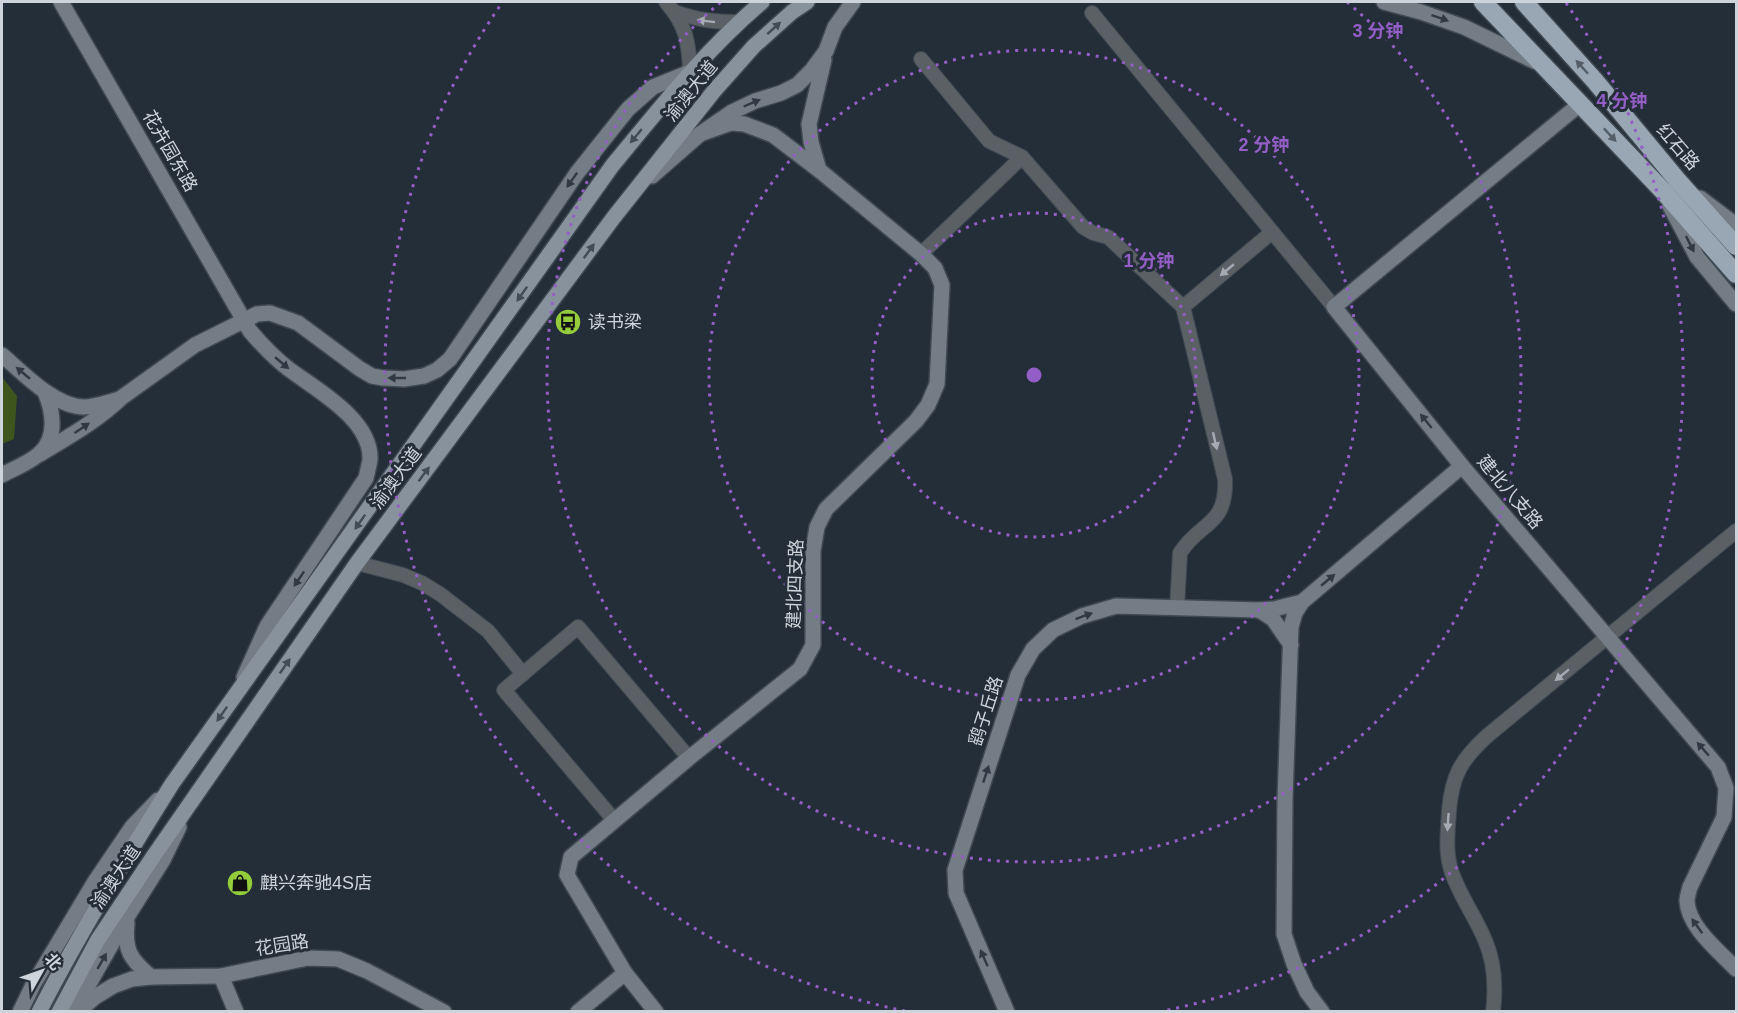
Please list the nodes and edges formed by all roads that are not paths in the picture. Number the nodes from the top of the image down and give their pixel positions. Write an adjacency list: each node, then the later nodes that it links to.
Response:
1 (62, 2): 30 (street, 花卉园东路)
2 (762, 2): 11 (main road, 渝澳大道)
3 (807, 2): 21 (main road, 渝澳大道, one-way to 3)
4 (853, 2): 13 (street)
5 (1384, 2): 15 (street, one-way to 15)
6 (1483, 2): 15 (highway)
7 (1524, 2): 12 (highway, 红石路)
8 (1535, 2): 12 (street)
9 (671, 7): 11 (street, one-way to 9); 16 (street)
10 (1092, 13): 23 (street)
11 (738, 22): 16 (main road, 渝澳大道)
12 (1559, 40): 24 (highway, 红石路, one-way to 12)
13 (826, 51): 18 (street, one-way to 13); 20 (street)
14 (921, 59): 19 (street)
15 (1545, 67): 17 (highway)
16 (690, 72): 30 (street, one-way to 30); 45 (main road, 渝澳大道, one-way to 45)
17 (1580, 104): 22 (highway, one-way to 22); 29 (street)
18 (700, 134): 20 (street, 建北四支路); 21 (street)
19 (1022, 158): 25 (street); 28 (street)
20 (819, 170): 25 (street, 建北四支路)
21 (638, 187): 38 (main road, 渝澳大道, one-way to 21)
22 (1664, 192): 26 (highway); 27 (street, one-way to 27)
23 (1272, 232): 28 (street, one-way to 28); 29 (street)
24 (1734, 237)
25 (921, 254): 46 (street, 建北四支路)
26 (1737, 274)
27 (1737, 304)
28 (1183, 307): 40 (street, one-way to 40)
29 (1334, 307): 35 (street, 建北八支路, one-way to 29)
30 (244, 319): 33 (street); 45 (street, 花卉园东路, one-way to 45)
31 (2, 355): 32 (street, one-way to 31)
32 (45, 392): 33 (street); 34 (street)
33 (121, 398): 34 (street, one-way to 33)
34 (40, 454): 36 (street)
35 (1462, 466): 39 (street, one-way to 35); 42 (street, 建北八支路)
36 (2, 475)
37 (1737, 531): 42 (street)
38 (357, 563): 44 (street); 48 (main road, 渝澳大道, one-way to 38)
39 (1302, 603): 41 (street, 鹞子丘路); 43 (street)
40 (1177, 608): 41 (street, 鹞子丘路); 63 (street, 鹞子丘路, one-way to 40)
41 (1259, 610): 43 (street)
42 (1608, 638): 51 (street, 建北八支路, one-way to 42); 65 (street, one-way to 65)
43 (1291, 645): 64 (street)
44 (523, 674): 46 (street); 49 (street)
45 (236, 694): 47 (main road, 渝澳大道, one-way to 47)
46 (689, 758): 49 (street, 建北四支路)
47 (172, 784): 56 (street); 57 (main road, 渝澳大道)
48 (192, 801): 50 (street); 55 (main road, 渝澳大道)
49 (614, 820): 52 (street, 建北四支路)
50 (127, 917): 54 (street); 55 (street, one-way to 50)
51 (1737, 969)
52 (626, 973): 61 (street); 62 (street, 建北四支路)
53 (221, 976): 54 (street, 花园路); 59 (street); 60 (street, 花园路)
54 (151, 977): 58 (street, 花园路)
55 (65, 1009)
56 (20, 1011)
57 (39, 1011)
58 (78, 1011)
59 (236, 1011)
60 (444, 1011)
61 (578, 1011)
62 (656, 1011)
63 (1007, 1011)
64 (1322, 1011)
65 (1493, 1011)

